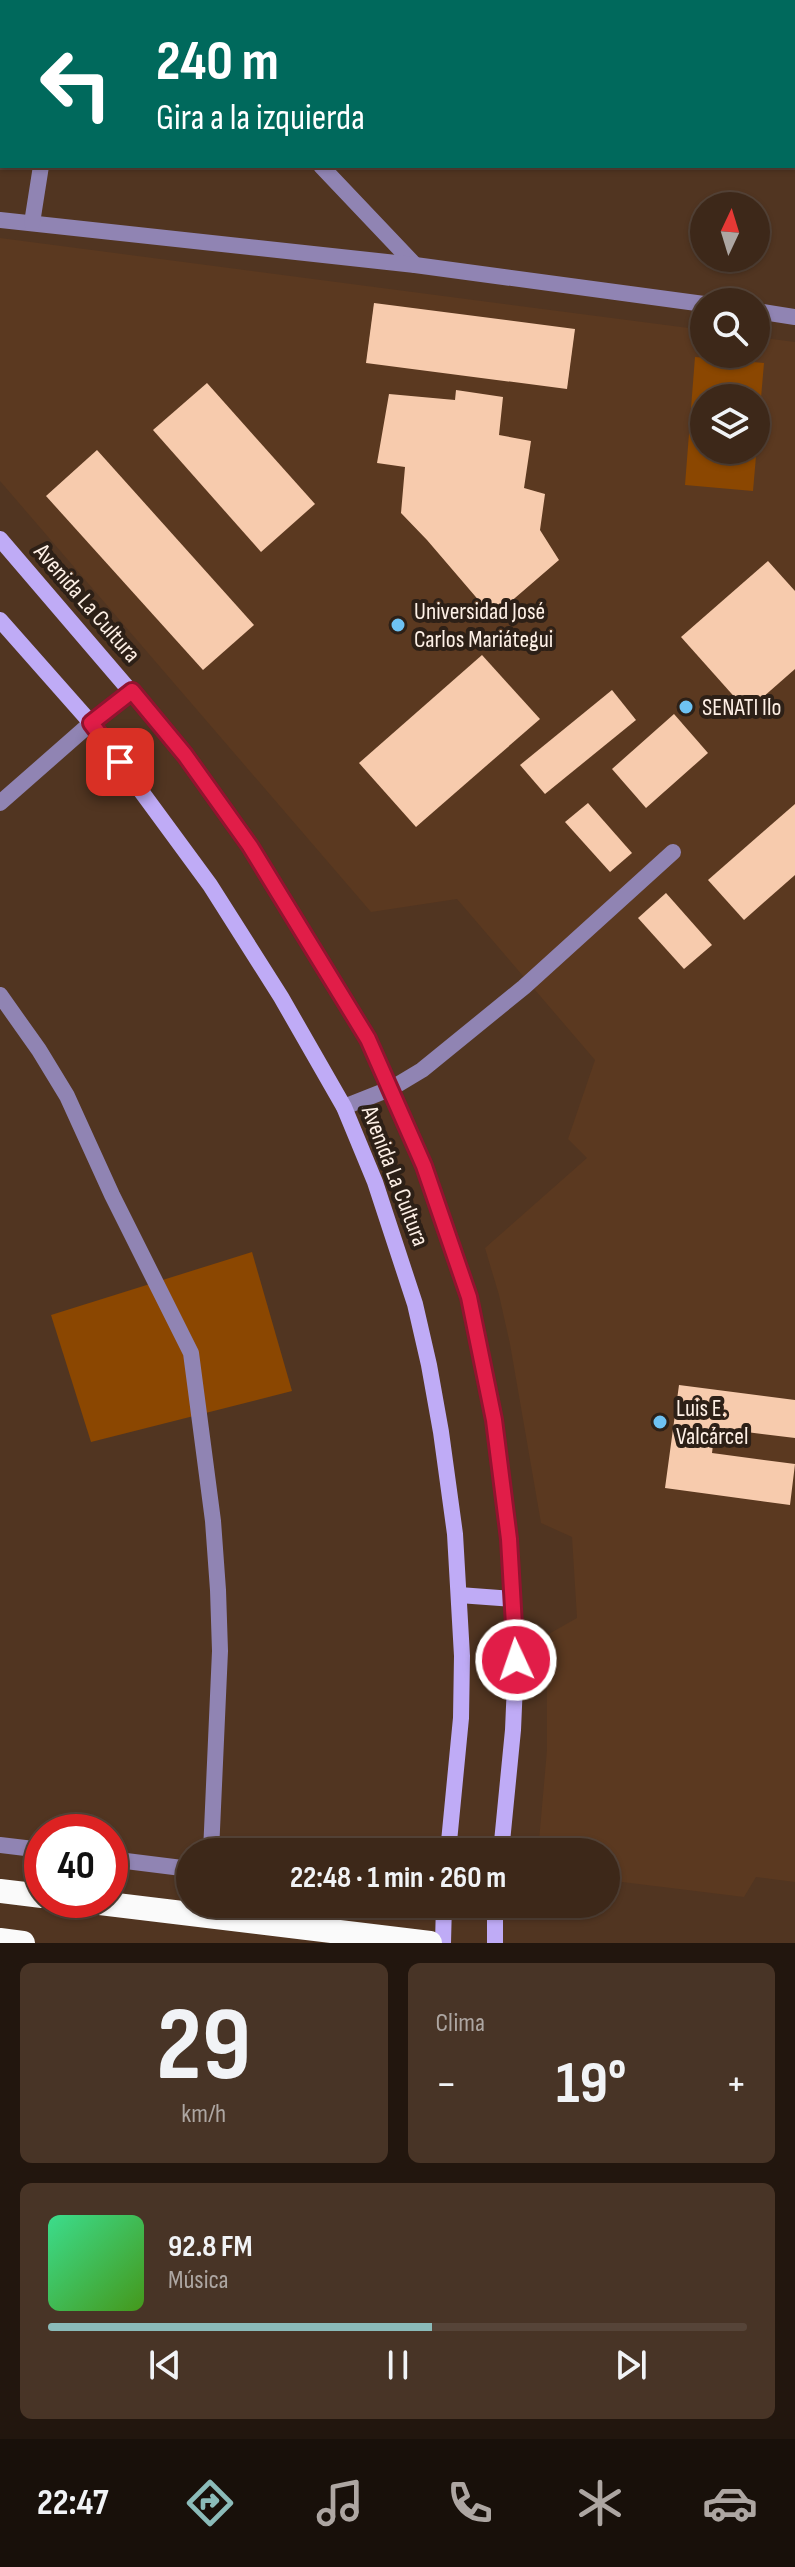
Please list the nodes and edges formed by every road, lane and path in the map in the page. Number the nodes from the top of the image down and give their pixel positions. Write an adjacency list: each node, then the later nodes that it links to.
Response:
1 (41, 168): 4 (street)
2 (323, 168): 5 (street)
3 (0, 220): 4 (street)
4 (32, 223): 5 (street)
5 (415, 265): 6 (street)
6 (690, 302)
7 (770, 313): 8 (street)
8 (795, 317)
9 (0, 539): 11 (street, Avenida La Cultura)
10 (0, 620): 12 (street, Avenida La Cultura)
11 (132, 691): 12 (street); 16 (street, Avenida La Cultura)
12 (91, 723): 13 (street); 17 (street, Avenida La Cultura)
13 (0, 803)
14 (673, 852): 16 (street)
15 (0, 995): 20 (street)
16 (392, 1088): 17 (street); 19 (street, Avenida La Cultura)
17 (344, 1107): 18 (street, Avenida La Cultura)
18 (459, 1595): 19 (street); 21 (street, Avenida La Cultura)
19 (512, 1599): 22 (street, Avenida La Cultura)
20 (212, 1838)
21 (449, 1838)
22 (502, 1838)
23 (0, 1845): 24 (street)
24 (24, 1848)
25 (128, 1861): 26 (street)
26 (176, 1867)
27 (0, 1891): 28 (highway)
28 (24, 1894)
29 (128, 1906): 34 (highway)
30 (444, 1918): 35 (street)
31 (493, 1918): 36 (street)
32 (0, 1940): 33 (highway)
33 (23, 1943)
34 (430, 1943)
35 (443, 1943)
36 (495, 1943)

